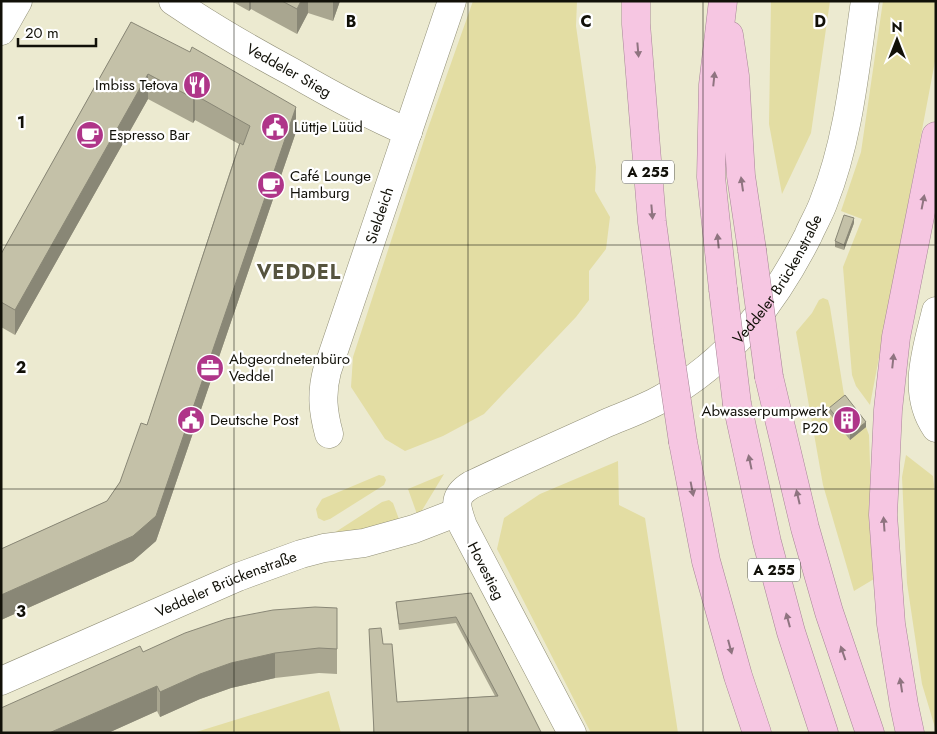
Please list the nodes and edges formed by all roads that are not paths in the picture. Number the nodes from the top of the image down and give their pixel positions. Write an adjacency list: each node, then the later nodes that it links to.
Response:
1 (18, 1): 7 (street)
2 (173, 1): 8 (street, Veddeler Stieg)
3 (452, 1): 8 (street, Sieldeich)
4 (636, 1): 16 (highway, A 255, one-way to 16, bridge)
5 (723, 1): 17 (highway, A 255, one-way to 5, bridge); 18 (highway, one-way to 5, bridge)
6 (865, 1): 13 (street, Veddeler Brückenstraße)
7 (1, 31)
8 (408, 132): 12 (street, Sieldeich)
9 (936, 136): 19 (highway, one-way to 9)
10 (936, 311): 11 (street)
11 (936, 428)
12 (329, 434)
13 (458, 512): 14 (street, Veddeler Brückenstraße); 15 (street, Hovestieg)
14 (1, 681)
15 (572, 733)
16 (757, 733)
17 (824, 733)
18 (870, 733)
19 (910, 733)

